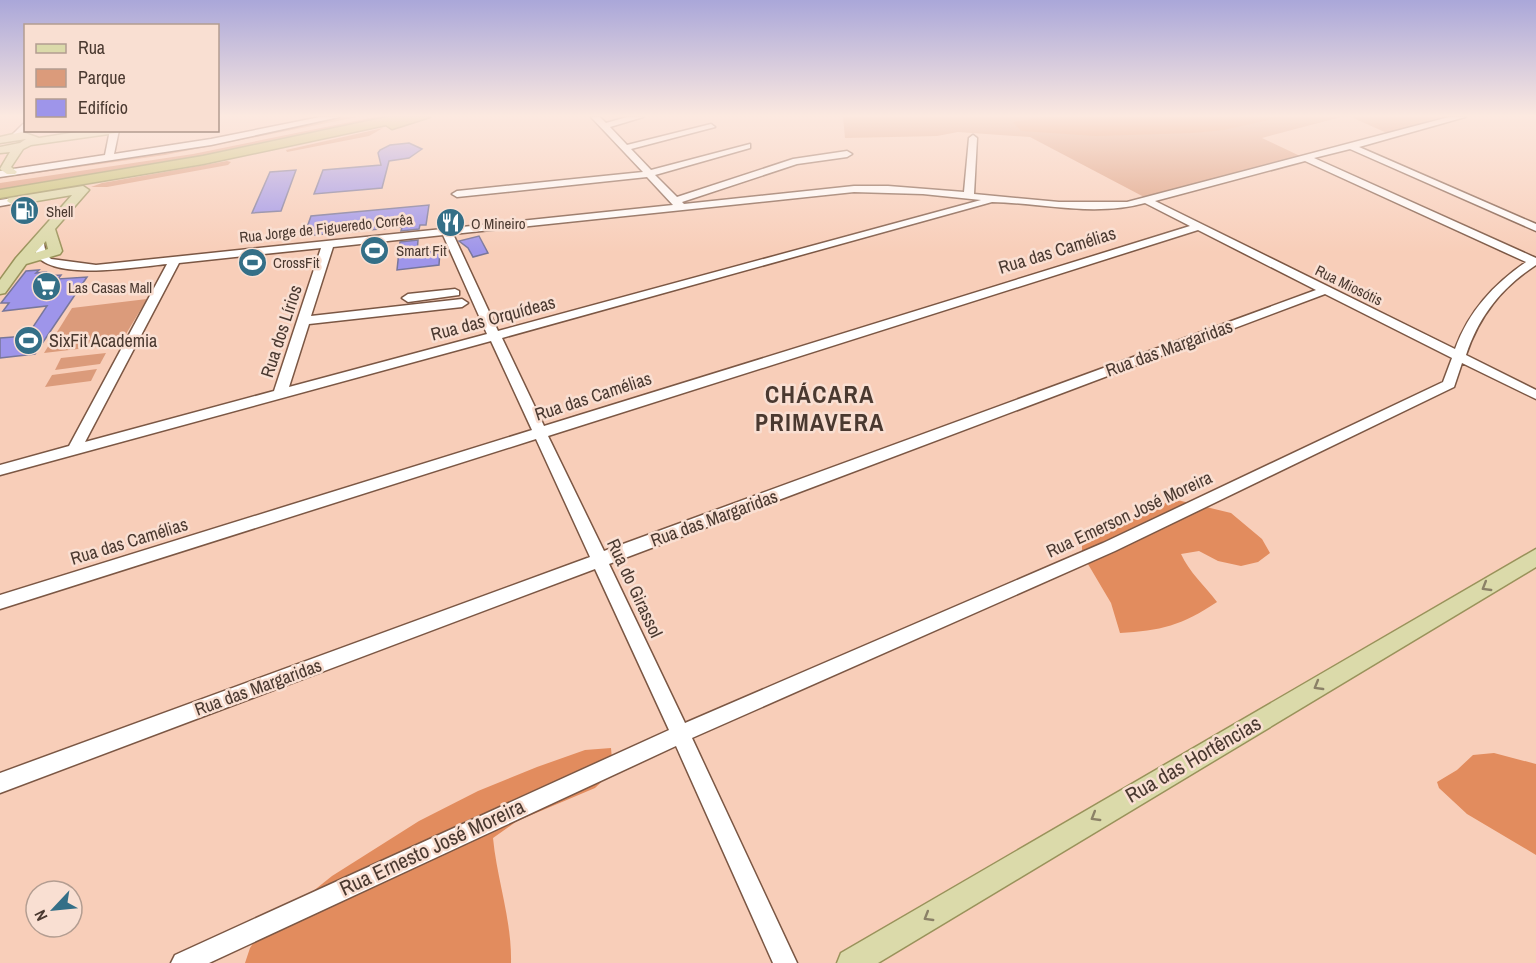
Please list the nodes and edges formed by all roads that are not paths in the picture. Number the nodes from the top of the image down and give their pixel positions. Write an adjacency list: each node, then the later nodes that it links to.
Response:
1 (86, 162): 14 (street)
2 (123, 162): 14 (highway)
3 (197, 162): 15 (highway)
4 (639, 162): 13 (street)
5 (690, 162): 13 (street)
6 (794, 162): 24 (street)
7 (971, 162): 19 (street)
8 (1297, 162): 23 (street, Rua Jorge de Figueredo Corrêa)
9 (1315, 162): 12 (street)
10 (1329, 162): 12 (street)
11 (1384, 162): 26 (street)
12 (1331, 169): 35 (street)
13 (650, 173): 18 (street); 24 (street)
14 (4, 176)
15 (118, 177): 16 (highway); 17 (highway)
16 (83, 190): 20 (main road)
17 (0, 194)
18 (457, 194)
19 (969, 197): 21 (street, Rua Jorge de Figueredo Corrêa); 24 (street, Rua Jorge de Figueredo Corrêa)
20 (67, 198): 22 (main road); 27 (main road)
21 (995, 200): 23 (street, Rua Jorge de Figueredo Corrêa); 42 (street, Rua das Orquídeas)
22 (4, 201)
23 (1148, 201): 25 (street, Rua Miosótis)
24 (679, 205): 28 (street, Rua Jorge de Figueredo Corrêa)
25 (1197, 227): 38 (street, Rua Miosótis); 46 (street, Rua das Camélias)
26 (1536, 228)
27 (49, 229): 29 (main road); 31 (main road)
28 (446, 231): 30 (street, Rua Jorge de Figueredo Corrêa); 42 (street, Rua do Girassol)
29 (39, 241): 32 (street); 33 (main road)
30 (328, 244): 34 (street, Rua Jorge de Figueredo Corrêa); 41 (street, Rua dos Lírios)
31 (55, 251): 32 (main road); 36 (street)
32 (41, 255): 33 (main road); 36 (street, Rua Jorge de Figueredo Corrêa)
33 (21, 261): 37 (main road)
34 (174, 261): 36 (street, Rua Jorge de Figueredo Corrêa); 47 (street)
35 (1535, 262): 43 (street, Rua Emerson José Moreira)
36 (81, 267)
37 (0, 290)
38 (1326, 290): 43 (street, Rua Miosótis); 50 (street, Rua das Margaridas)
39 (459, 298): 41 (street)
40 (385, 320): 41 (street)
41 (303, 321): 44 (street, Rua dos Lírios)
42 (495, 336): 44 (street, Rua das Orquídeas); 46 (street, Rua do Girassol)
43 (1458, 356): 45 (street, Rua Miosótis); 52 (street, Rua Emerson José Moreira)
44 (280, 394): 47 (street, Rua das Orquídeas)
45 (1536, 395)
46 (539, 434): 50 (street, Rua do Girassol); 51 (street, Rua das Camélias)
47 (74, 450): 48 (street, Rua das Orquídeas)
48 (0, 470)
49 (1536, 557): 56 (main road, Rua das Hortências, one-way to 56)
50 (601, 560): 52 (street, Rua do Girassol); 53 (street, Rua das Margaridas)
51 (0, 602)
52 (682, 734): 54 (street, Rua Ernesto José Moreira); 55 (street, Rua do Girassol)
53 (0, 783)
54 (183, 963)
55 (785, 963)
56 (850, 963)

